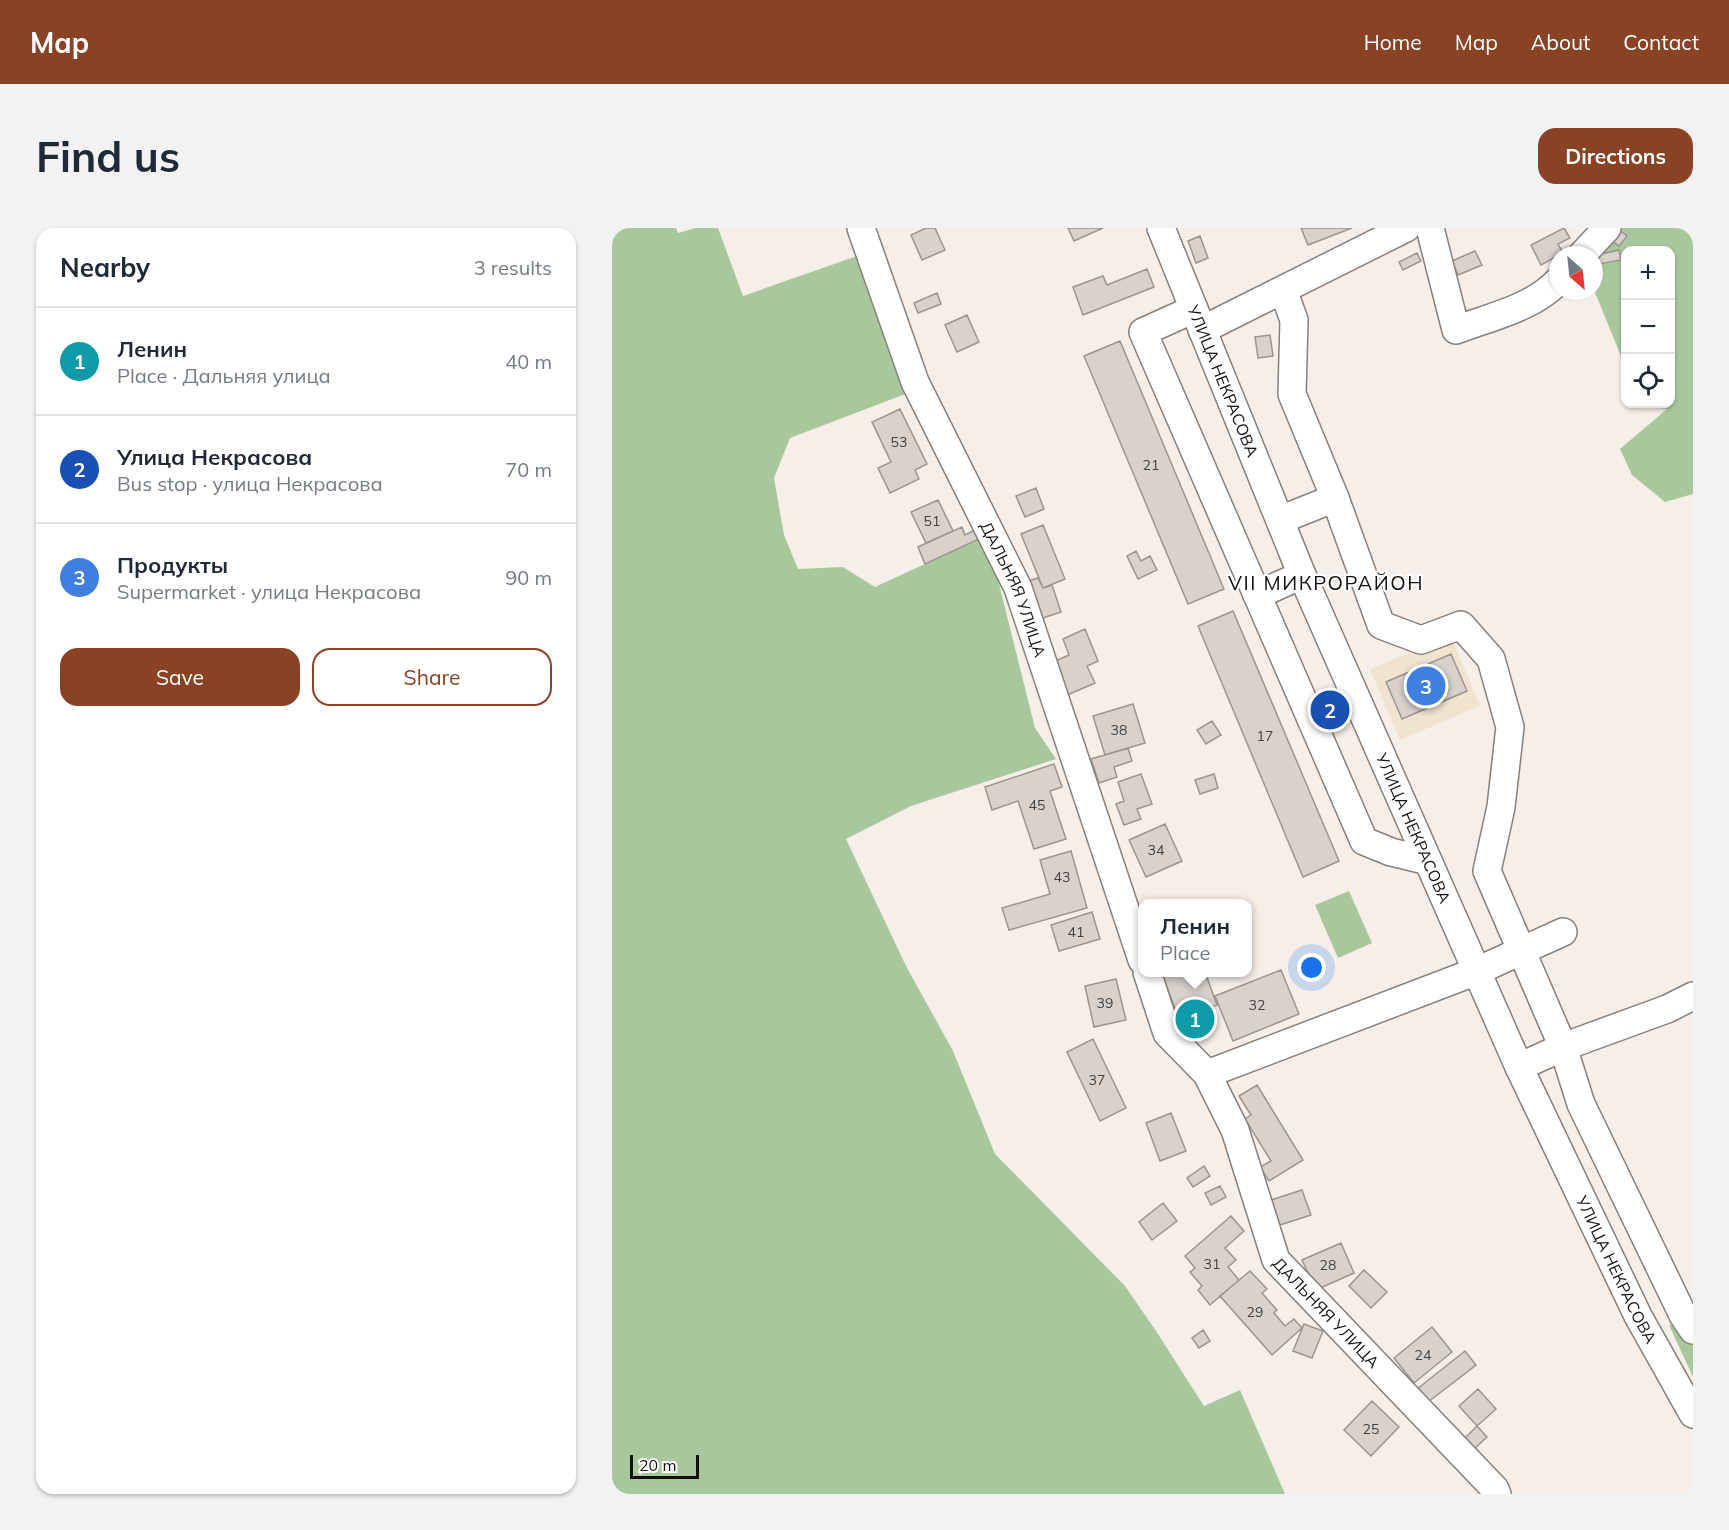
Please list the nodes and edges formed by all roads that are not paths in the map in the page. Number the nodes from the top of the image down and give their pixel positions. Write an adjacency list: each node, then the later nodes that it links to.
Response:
1 (861, 228): 16 (street, ДАЛЬНЯЯ УЛИЦА)
2 (1161, 228): 9 (street, УЛИЦА НЕКРАСОВА)
3 (1406, 228): 8 (street)
4 (1430, 228): 7 (street)
5 (1607, 228): 6 (street)
6 (1590, 246)
7 (1549, 289)
8 (1283, 290): 9 (street); 10 (street)
9 (1198, 320): 11 (street, УЛИЦА НЕКРАСОВА); 13 (street)
10 (1335, 498): 11 (street); 17 (street)
11 (1280, 520): 12 (street, УЛИЦА НЕКРАСОВА)
12 (1302, 575): 13 (street); 14 (street, УЛИЦА НЕКРАСОВА)
13 (1257, 595): 14 (street)
14 (1428, 861): 18 (street, УЛИЦА НЕКРАСОВА)
15 (1563, 932): 17 (street)
16 (1138, 945)
17 (1521, 952): 18 (street); 21 (street)
18 (1477, 971): 22 (street, УЛИЦА НЕКРАСОВА); 23 (street)
19 (1149, 977): 23 (street, ДАЛЬНЯЯ УЛИЦА)
20 (1693, 996): 21 (street)
21 (1563, 1047): 22 (street); 24 (street)
22 (1519, 1067): 25 (street, УЛИЦА НЕКРАСОВА)
23 (1207, 1074): 26 (street, ДАЛЬНЯЯ УЛИЦА)
24 (1693, 1330)
25 (1693, 1414)
26 (1497, 1494)

